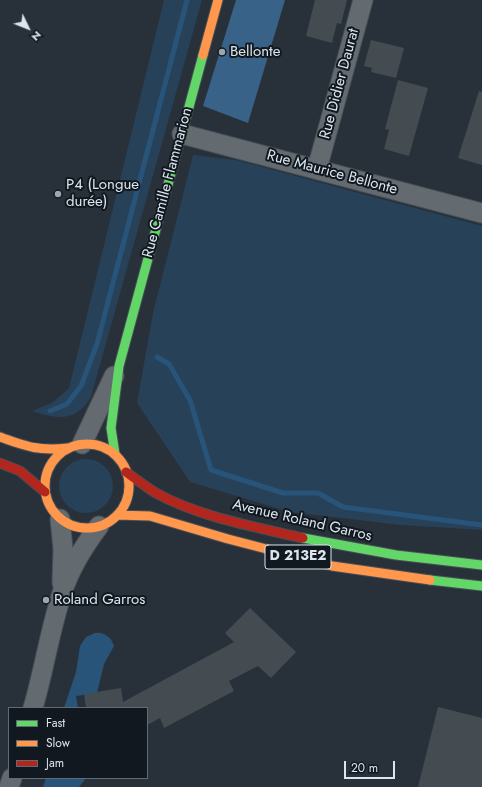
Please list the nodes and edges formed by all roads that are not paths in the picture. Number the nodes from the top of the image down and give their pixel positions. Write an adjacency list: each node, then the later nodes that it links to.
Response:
1 (218, 0): 3 (main road, Rue Camille Flammarion)
2 (363, 0): 4 (street, Rue Didier Daurat)
3 (182, 134): 4 (street, Rue Maurice Bellonte); 6 (main road, Rue Camille Flammarion)
4 (317, 169): 5 (street, Rue Maurice Bellonte)
5 (482, 213)
6 (119, 366): 8 (street, Rue Camille Flammarion); 9 (main road, Rue Camille Flammarion)
7 (0, 437): 8 (main road)
8 (75, 446): 9 (main road); 12 (main road)
9 (115, 454): 11 (main road)
10 (0, 463): 12 (main road)
11 (126, 472): 13 (main road); 16 (main road, Avenue Roland Garros / D 213E2)
12 (45, 492): 14 (main road)
13 (117, 515): 15 (main road); 17 (main road, D 213E2)
14 (60, 519): 15 (main road); 18 (street)
15 (99, 526): 18 (street)
16 (482, 565)
17 (482, 586)
18 (62, 592): 19 (street)
19 (33, 707)

